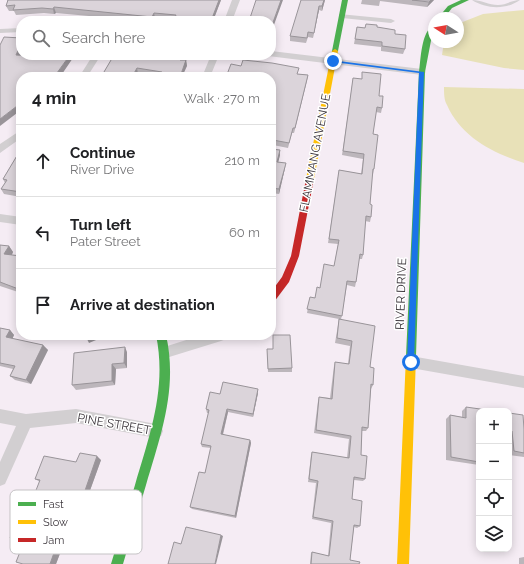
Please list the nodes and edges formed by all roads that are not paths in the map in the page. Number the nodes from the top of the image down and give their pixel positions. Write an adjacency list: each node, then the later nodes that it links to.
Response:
1 (236, 0): 7 (street)
2 (345, 0): 8 (street, FLAMMANG AVENUE)
3 (466, 0): 6 (street)
4 (474, 0): 5 (lane)
5 (518, 0)
6 (446, 12)
7 (230, 16)
8 (342, 16): 9 (street); 16 (street, FLAMMANG AVENUE)
9 (391, 21)
10 (16, 30): 11 (street)
11 (0, 31)
12 (428, 35): 19 (street, RIVER DRIVE)
13 (276, 55): 16 (street)
14 (94, 60): 17 (street)
15 (213, 60): 18 (street)
16 (333, 61): 19 (street); 24 (street, FLAMMANG AVENUE)
17 (86, 72)
18 (208, 72)
19 (422, 72): 28 (street, RIVER DRIVE)
20 (16, 137): 21 (street)
21 (0, 149)
22 (0, 218): 23 (street)
23 (16, 221)
24 (276, 292)
25 (162, 340): 27 (street)
26 (204, 340): 27 (street)
27 (166, 352): 32 (street)
28 (411, 362): 29 (street); 37 (street, RIVER DRIVE)
29 (524, 382)
30 (0, 416): 31 (street, PINE STREET)
31 (26, 421): 32 (street, PINE STREET); 33 (street)
32 (156, 432): 34 (street)
33 (0, 479)
34 (139, 490)
35 (120, 554): 36 (street)
36 (117, 564)
37 (403, 564)

